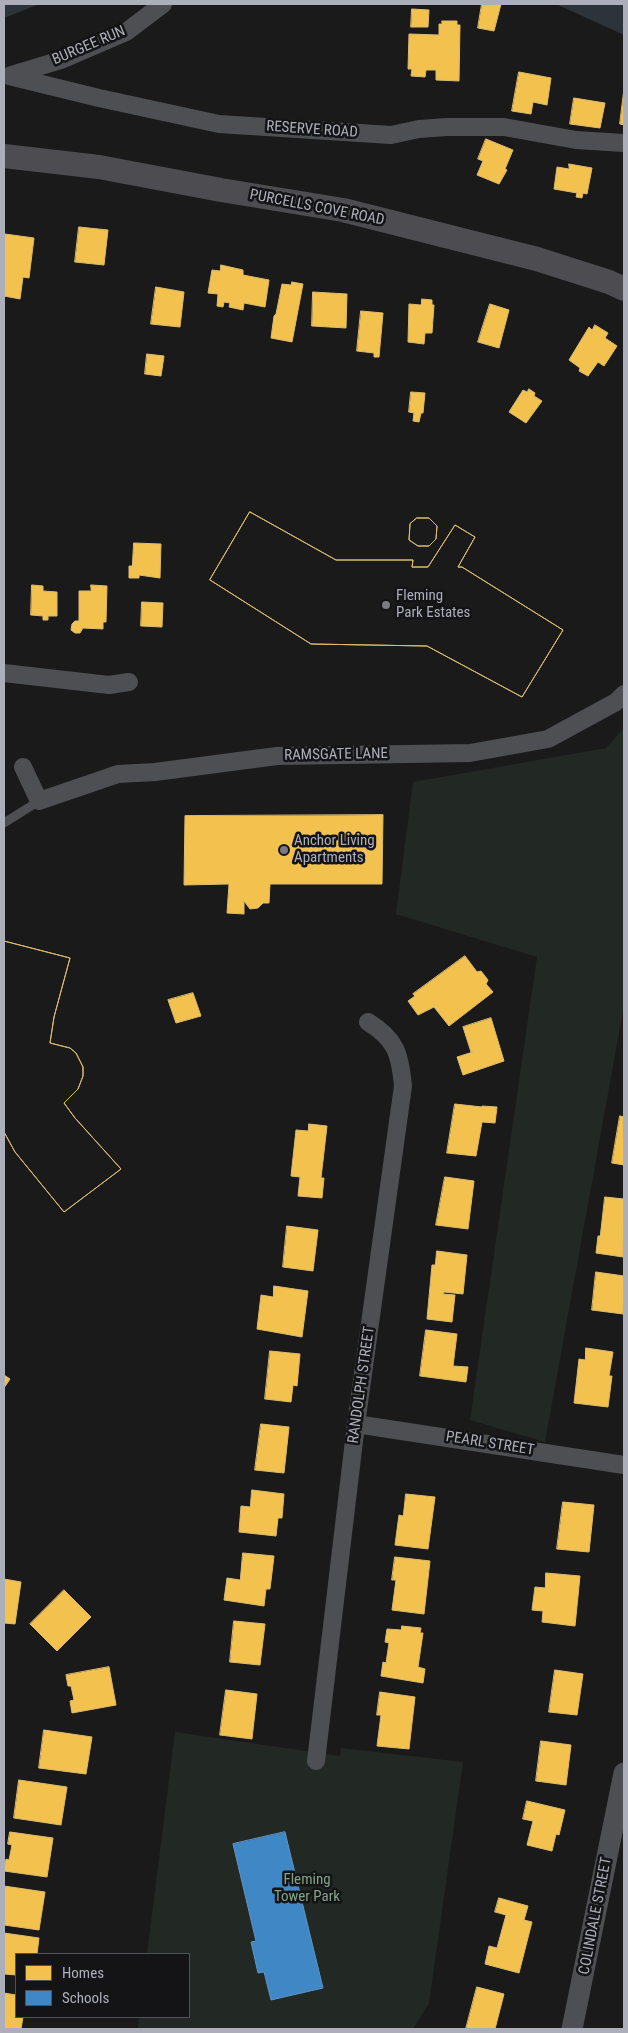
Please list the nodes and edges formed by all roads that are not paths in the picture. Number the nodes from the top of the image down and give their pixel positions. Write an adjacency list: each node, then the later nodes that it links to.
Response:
1 (163, 4): 2 (street, BURGEE RUN)
2 (7, 77): 3 (street, RESERVE ROAD)
3 (624, 143)
4 (4, 156): 5 (main road, PURCELLS COVE ROAD)
5 (624, 289)
6 (4, 673): 7 (street)
7 (129, 682)
8 (624, 694): 10 (street, RAMSGATE LANE)
9 (23, 767): 10 (street)
10 (39, 801): 11 (lane, RAMSGATE LANE)
11 (4, 823)
12 (368, 1022): 13 (street, RANDOLPH STREET)
13 (356, 1424): 14 (street, PEARL STREET); 15 (street, RANDOLPH STREET)
14 (624, 1464)
15 (316, 1761)
16 (624, 1773): 17 (street, COLINDALE STREET)
17 (572, 2029)

